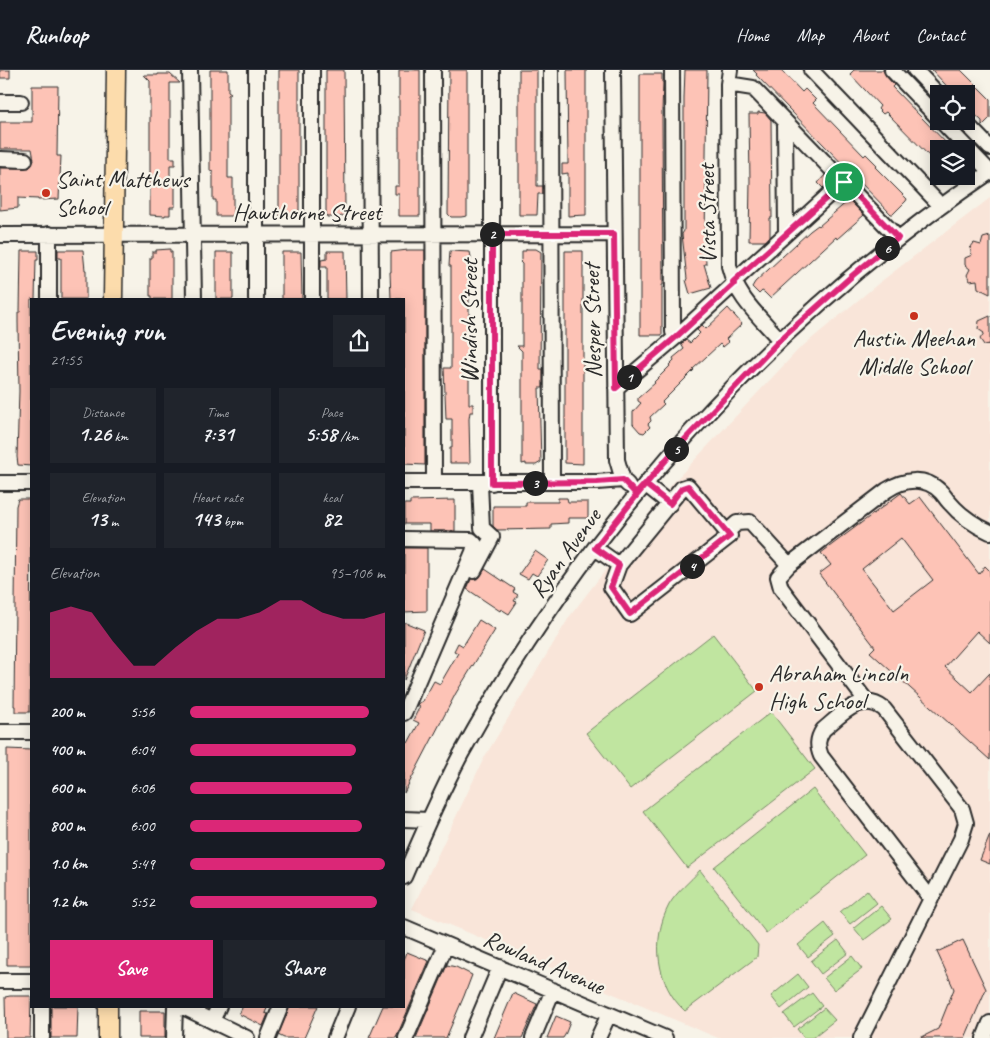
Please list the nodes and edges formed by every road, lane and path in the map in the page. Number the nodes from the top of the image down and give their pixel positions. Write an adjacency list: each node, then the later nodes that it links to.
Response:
1 (116, 70): 29 (main road)
2 (190, 70): 30 (street)
3 (256, 70): 37 (street)
4 (312, 70): 38 (street)
5 (370, 70): 31 (street)
6 (433, 70): 39 (street)
7 (492, 70): 32 (street, Windish Street)
8 (552, 70): 33 (street)
9 (613, 70): 34 (street, Nesper Street)
10 (672, 70): 48 (street)
11 (811, 70): 27 (street)
12 (892, 70): 18 (street)
13 (915, 70): 15 (street)
14 (729, 77): 19 (street); 41 (street, Vista Street)
15 (930, 86)
16 (0, 102): 17 (street)
17 (21, 102)
18 (930, 110)
19 (785, 121): 26 (street); 35 (street)
20 (950, 130): 25 (street)
21 (973, 130): 22 (street)
22 (990, 148)
23 (0, 159): 24 (street)
24 (24, 160)
25 (990, 172): 27 (street, Ryan Avenue)
26 (844, 182): 35 (street); 40 (street)
27 (940, 206): 40 (street, Ryan Avenue)
28 (50, 234): 29 (street, Hawthorne Street); 36 (street, Hawthorne Street); 42 (street)
29 (114, 234): 30 (street, Hawthorne Street); 43 (main road)
30 (194, 234): 37 (street, Hawthorne Street); 44 (street)
31 (371, 234): 38 (street, Hawthorne Street); 39 (street, Hawthorne Street); 47 (street)
32 (492, 234): 33 (street, Hawthorne Street); 39 (street, Hawthorne Street); 57 (street, Windish Street)
33 (552, 234): 34 (street, Hawthorne Street); 54 (street)
34 (614, 234): 50 (street, Nesper Street)
35 (786, 234): 41 (street)
36 (0, 235)
37 (256, 235): 38 (street, Hawthorne Street); 45 (street)
38 (312, 235): 46 (street)
39 (434, 235): 53 (street)
40 (898, 238): 49 (street, Ryan Avenue)
41 (734, 283): 48 (street); 49 (street, Vista Street)
42 (49, 298)
43 (114, 298)
44 (194, 298)
45 (256, 298)
46 (312, 298)
47 (371, 298)
48 (676, 337): 50 (street)
49 (780, 340): 58 (street, Ryan Avenue)
50 (616, 388): 51 (street, Nesper Street)
51 (623, 480): 54 (street); 58 (street)
52 (405, 482): 53 (street)
53 (434, 482): 57 (street)
54 (552, 482): 57 (street)
55 (0, 483): 56 (street)
56 (30, 483)
57 (486, 483): 66 (street, Windish Street)
58 (641, 489): 59 (street); 63 (street, Ryan Avenue)
59 (670, 504): 60 (street); 64 (street)
60 (727, 532): 64 (street); 65 (street)
61 (990, 532): 65 (street)
62 (405, 539): 68 (street)
63 (595, 548): 64 (street); 72 (street, Ryan Avenue)
64 (619, 565)
65 (790, 565): 67 (street)
66 (472, 575)
67 (867, 702): 74 (street); 74 (street)
68 (405, 711)
69 (0, 732): 70 (street)
70 (30, 732)
71 (405, 819): 72 (street)
72 (429, 820): 73 (street, Ryan Avenue)
73 (405, 874)
74 (931, 899): 102 (street)
75 (405, 927): 76 (street, Rowland Avenue)
76 (446, 945): 77 (street, Rowland Avenue); 97 (street)
77 (500, 967): 80 (street, Rowland Avenue); 98 (street)
78 (0, 981): 79 (street)
79 (30, 981)
80 (553, 990): 88 (street, Rowland Avenue); 99 (street)
81 (42, 1008): 91 (street)
82 (108, 1008): 92 (main road)
83 (175, 1008): 93 (street)
84 (185, 1008): 89 (street)
85 (218, 1008): 89 (street)
86 (280, 1008): 95 (street)
87 (347, 1008): 96 (street)
88 (609, 1014): 100 (street); 101 (street, Rowland Avenue)
89 (212, 1021): 94 (street)
90 (990, 1023): 103 (street)
91 (42, 1038)
92 (108, 1038)
93 (174, 1038)
94 (247, 1038)
95 (268, 1038)
96 (335, 1038)
97 (406, 1038)
98 (470, 1038)
99 (533, 1038)
100 (598, 1038)
101 (663, 1038)
102 (861, 1038)
103 (984, 1038)

